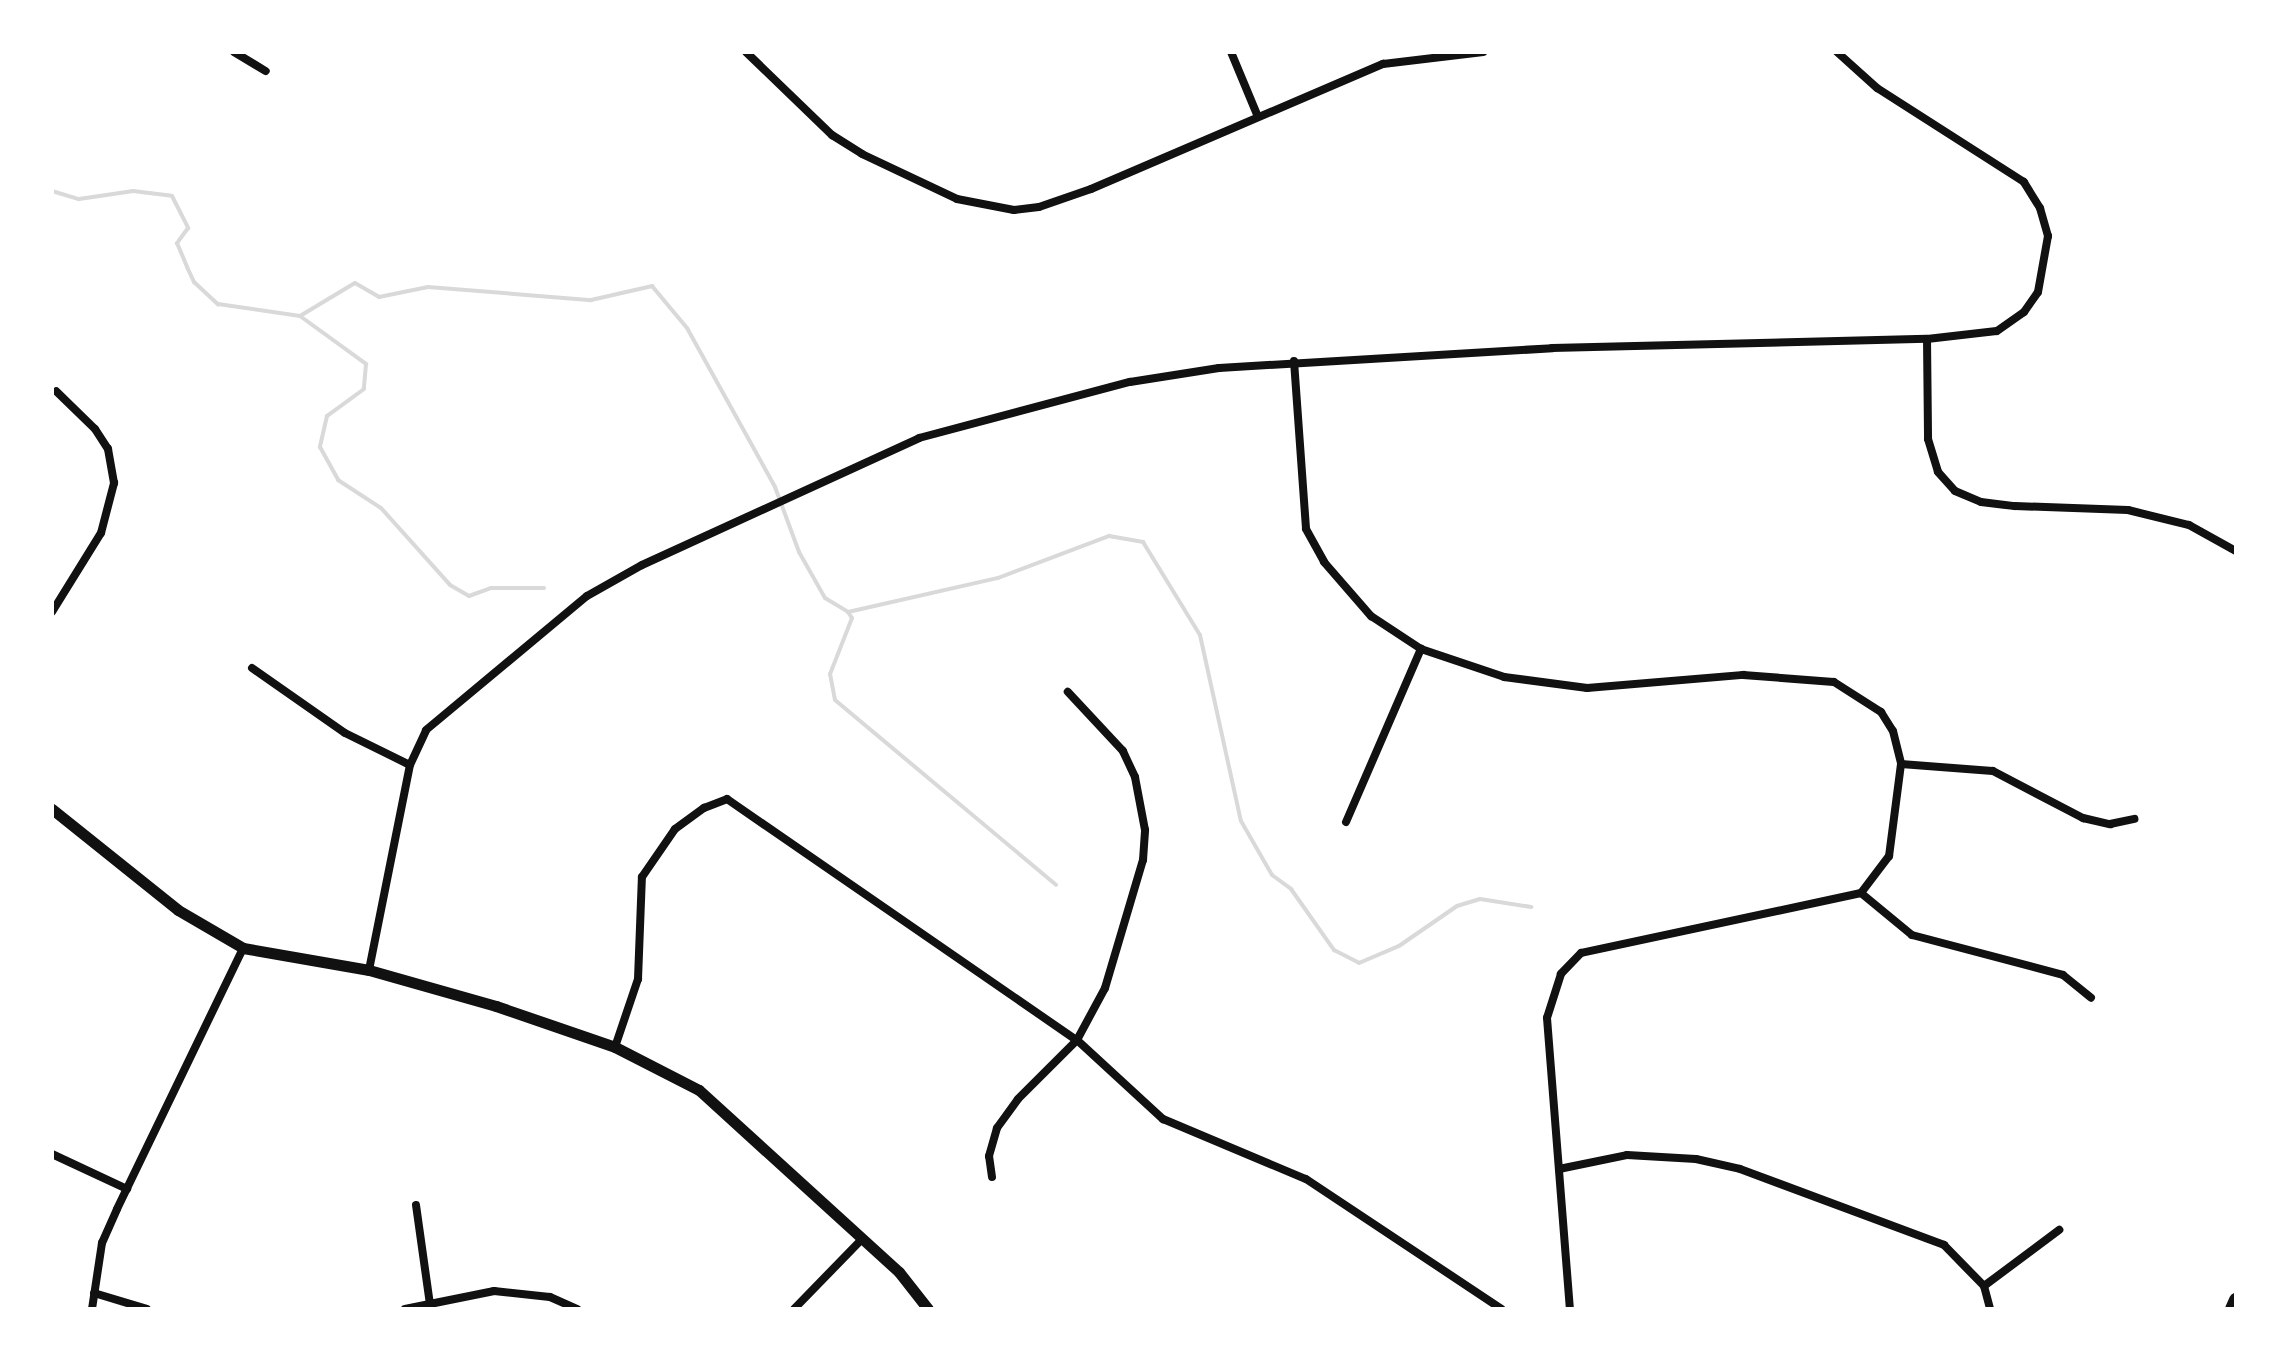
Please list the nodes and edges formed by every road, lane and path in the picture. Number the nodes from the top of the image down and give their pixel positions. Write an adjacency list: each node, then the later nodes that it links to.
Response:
1 (234, 52): 7 (street)
2 (746, 52): 8 (street)
3 (1231, 52): 8 (street)
4 (1473, 52): 5 (street); 8 (street)
5 (1483, 52)
6 (1837, 52): 9 (street)
7 (266, 71)
8 (1258, 117)
9 (1927, 339): 10 (street); 12 (street)
10 (1294, 361): 14 (street); 18 (street)
11 (56, 391): 13 (street)
12 (2236, 551)
13 (52, 612)
14 (1421, 649): 17 (street); 21 (street)
15 (252, 668): 18 (street)
16 (1068, 692): 26 (street)
17 (1901, 764): 20 (street); 22 (street)
18 (410, 765): 24 (street)
19 (52, 809): 23 (main road)
20 (2134, 819)
21 (1346, 822)
22 (1861, 893): 25 (street); 29 (street)
23 (243, 948): 24 (main road); 31 (street)
24 (369, 970): 27 (main road)
25 (2091, 998)
26 (1077, 1040): 27 (street); 30 (street); 45 (street)
27 (615, 1047): 34 (main road)
28 (52, 1154): 31 (street)
29 (1559, 1169): 35 (street); 46 (street)
30 (992, 1177)
31 (127, 1189): 36 (street)
32 (416, 1205): 38 (street)
33 (2059, 1230): 35 (street)
34 (862, 1239): 43 (street); 44 (main road)
35 (1984, 1286): 47 (street)
36 (94, 1293): 39 (street); 40 (street)
37 (2236, 1300): 48 (highway)
38 (430, 1305): 41 (street); 42 (street)
39 (92, 1309)
40 (147, 1309)
41 (405, 1309)
42 (577, 1309)
43 (794, 1309)
44 (928, 1309)
45 (1502, 1309)
46 (1570, 1309)
47 (1990, 1309)
48 (2232, 1309)

